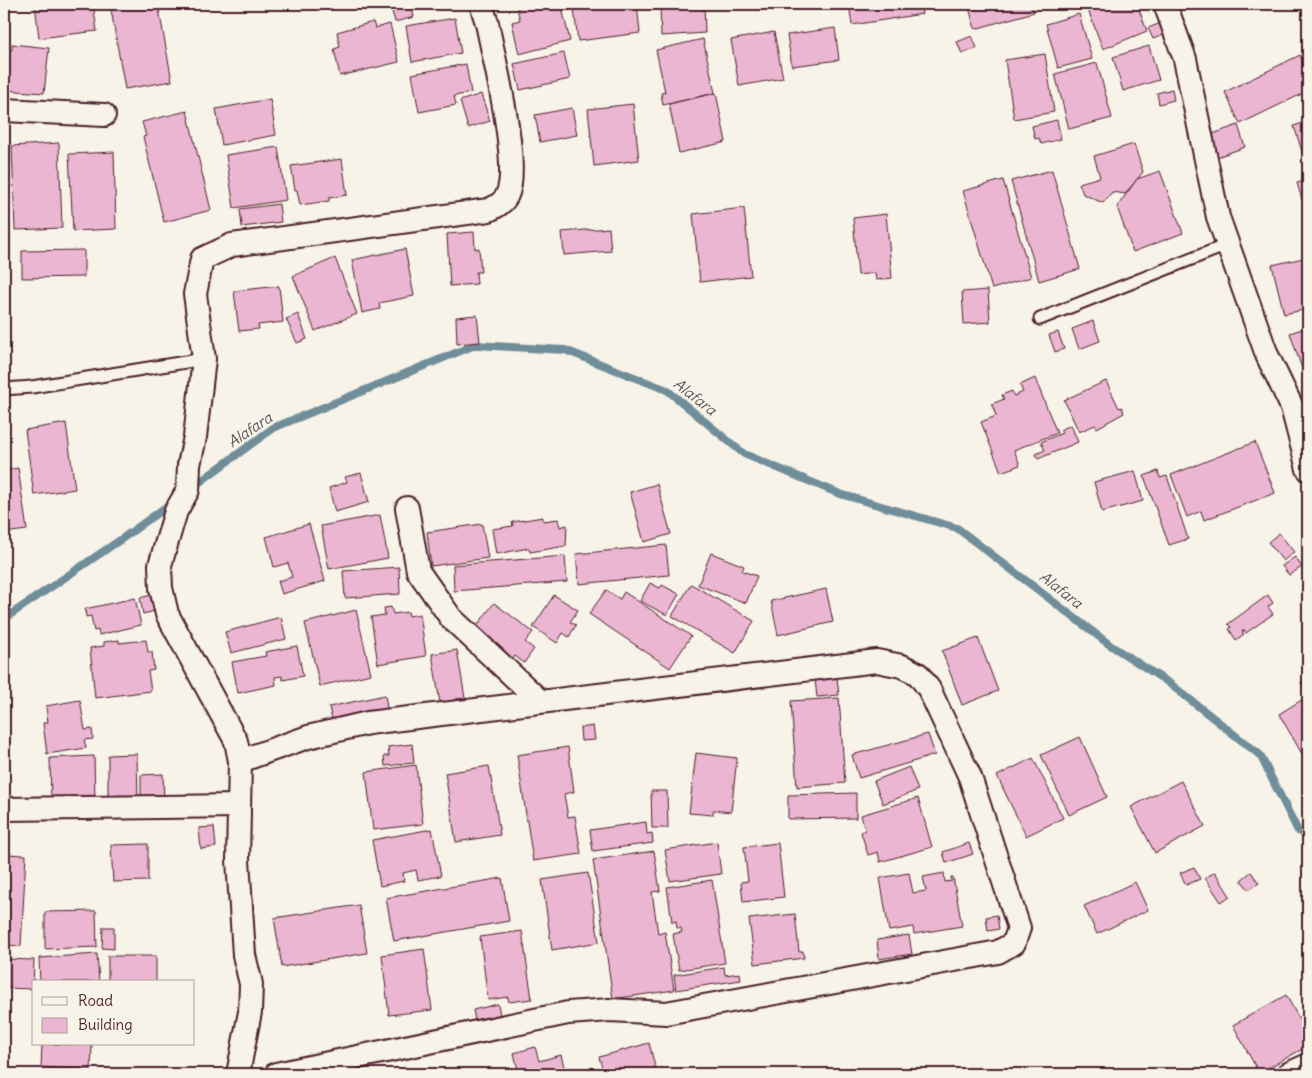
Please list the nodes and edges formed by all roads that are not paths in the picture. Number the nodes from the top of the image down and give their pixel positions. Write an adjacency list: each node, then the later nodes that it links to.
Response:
1 (481, 4): 7 (street)
2 (1165, 4): 5 (street)
3 (4, 110): 4 (street)
4 (104, 116)
5 (1227, 245): 6 (lane); 9 (street)
6 (1040, 319)
7 (204, 359): 8 (lane); 12 (street)
8 (4, 389)
9 (1308, 469)
10 (407, 508): 11 (street)
11 (540, 701): 12 (street); 17 (street)
12 (240, 761): 13 (street)
13 (240, 806): 14 (street); 16 (street)
14 (4, 809)
15 (1308, 1065): 18 (street)
16 (238, 1074)
17 (276, 1074)
18 (1288, 1074)

